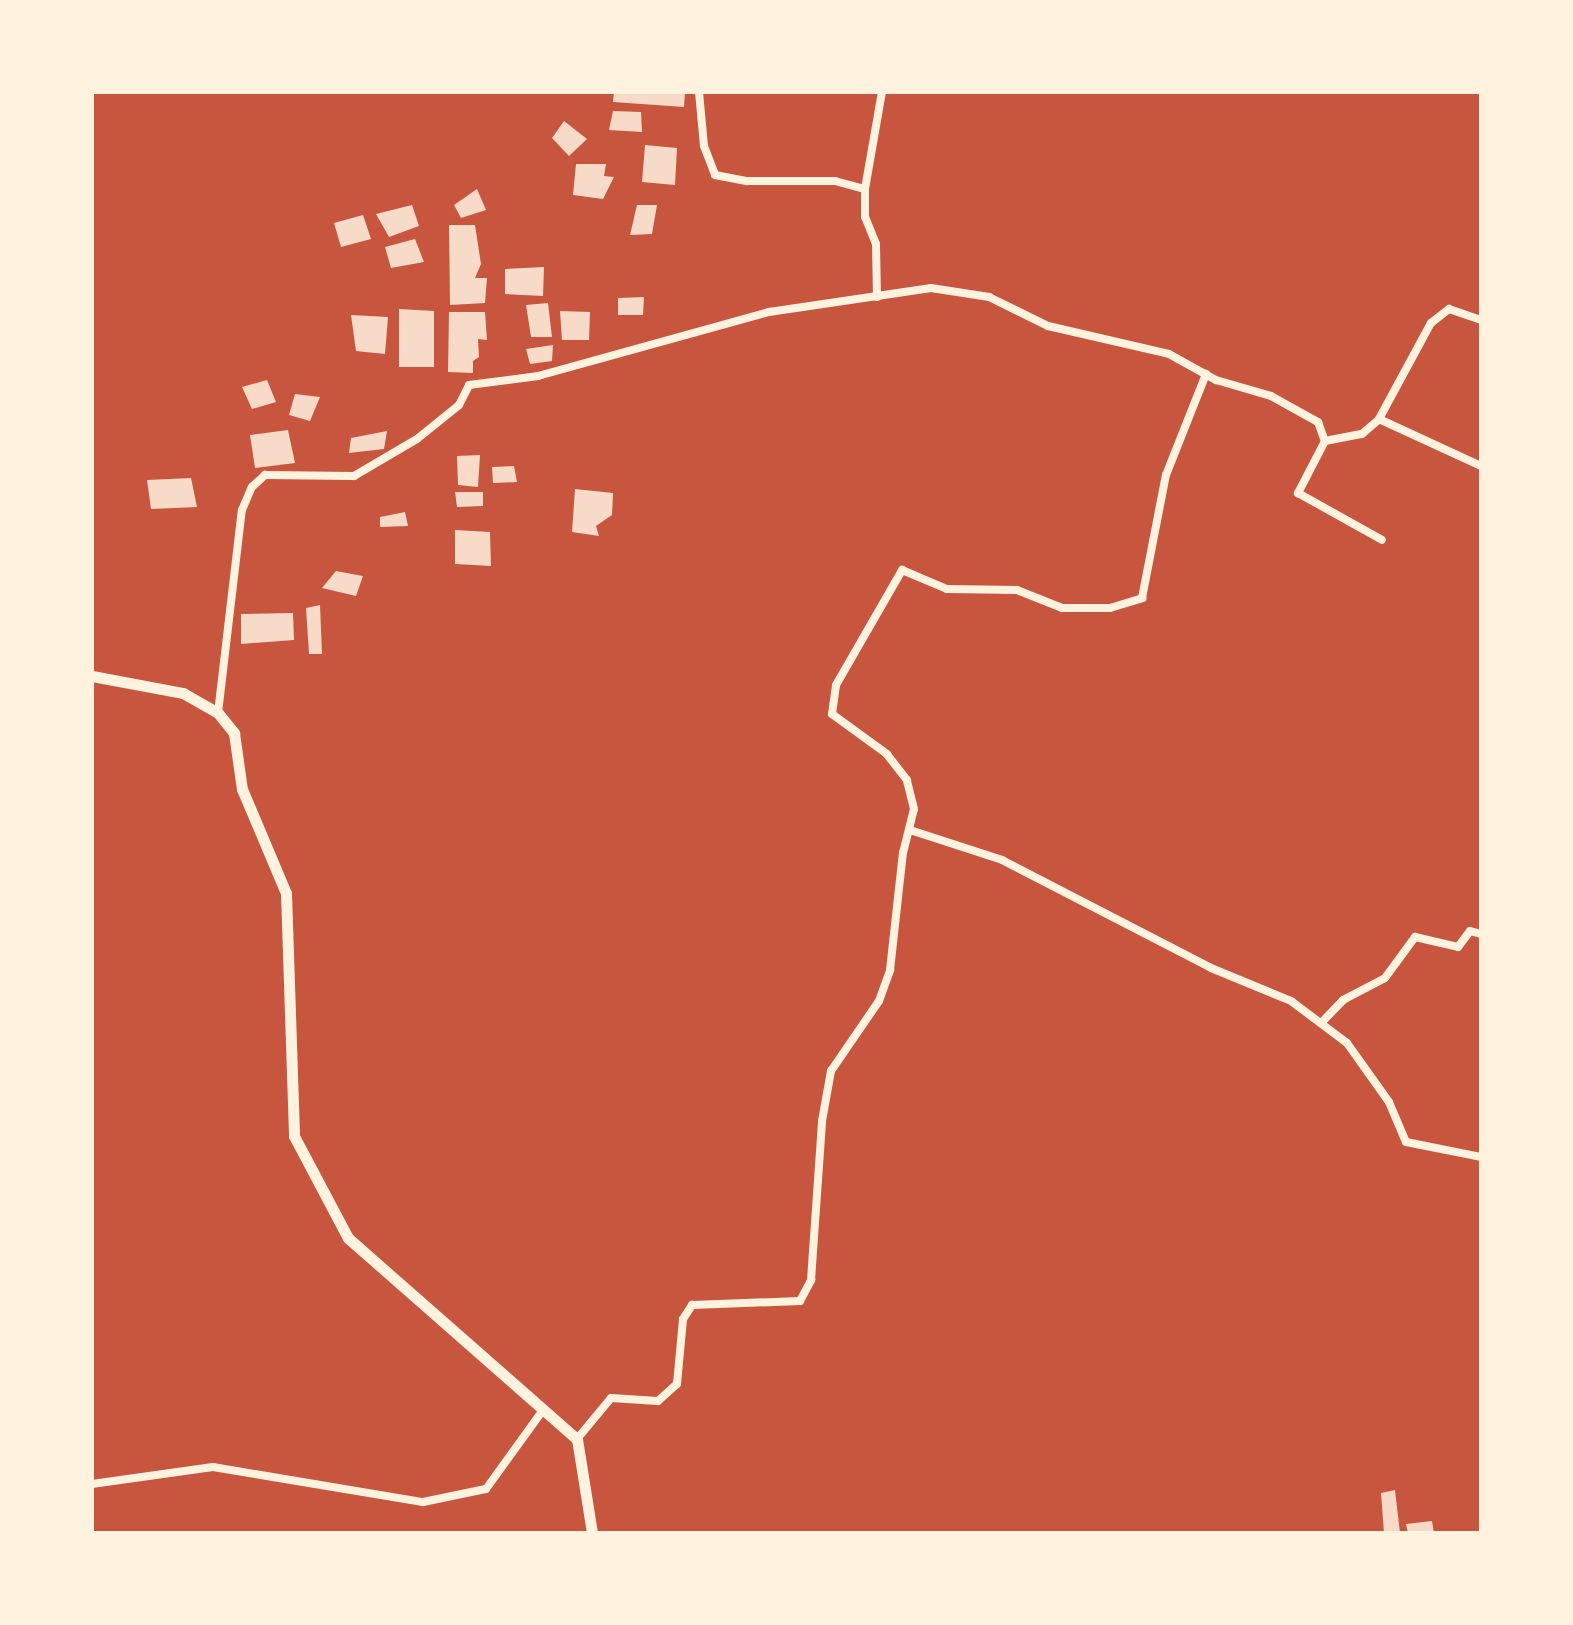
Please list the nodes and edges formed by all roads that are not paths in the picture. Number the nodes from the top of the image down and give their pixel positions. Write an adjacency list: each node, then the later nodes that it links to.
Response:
1 (699, 92): 3 (street)
2 (882, 92): 3 (street)
3 (865, 189): 4 (street)
4 (877, 297): 6 (street); 12 (street)
5 (1481, 320): 7 (street)
6 (1206, 374): 8 (street); 13 (street)
7 (1379, 419): 8 (street); 9 (street)
8 (1325, 441): 10 (street)
9 (1481, 466)
10 (1382, 540)
11 (92, 676): 12 (street)
12 (218, 713): 17 (street)
13 (913, 831): 15 (street); 18 (street)
14 (1481, 934): 15 (street)
15 (1323, 1021): 16 (street)
16 (1481, 1157)
17 (543, 1410): 18 (street); 19 (street)
18 (577, 1439): 20 (street)
19 (92, 1484)
20 (592, 1533)

